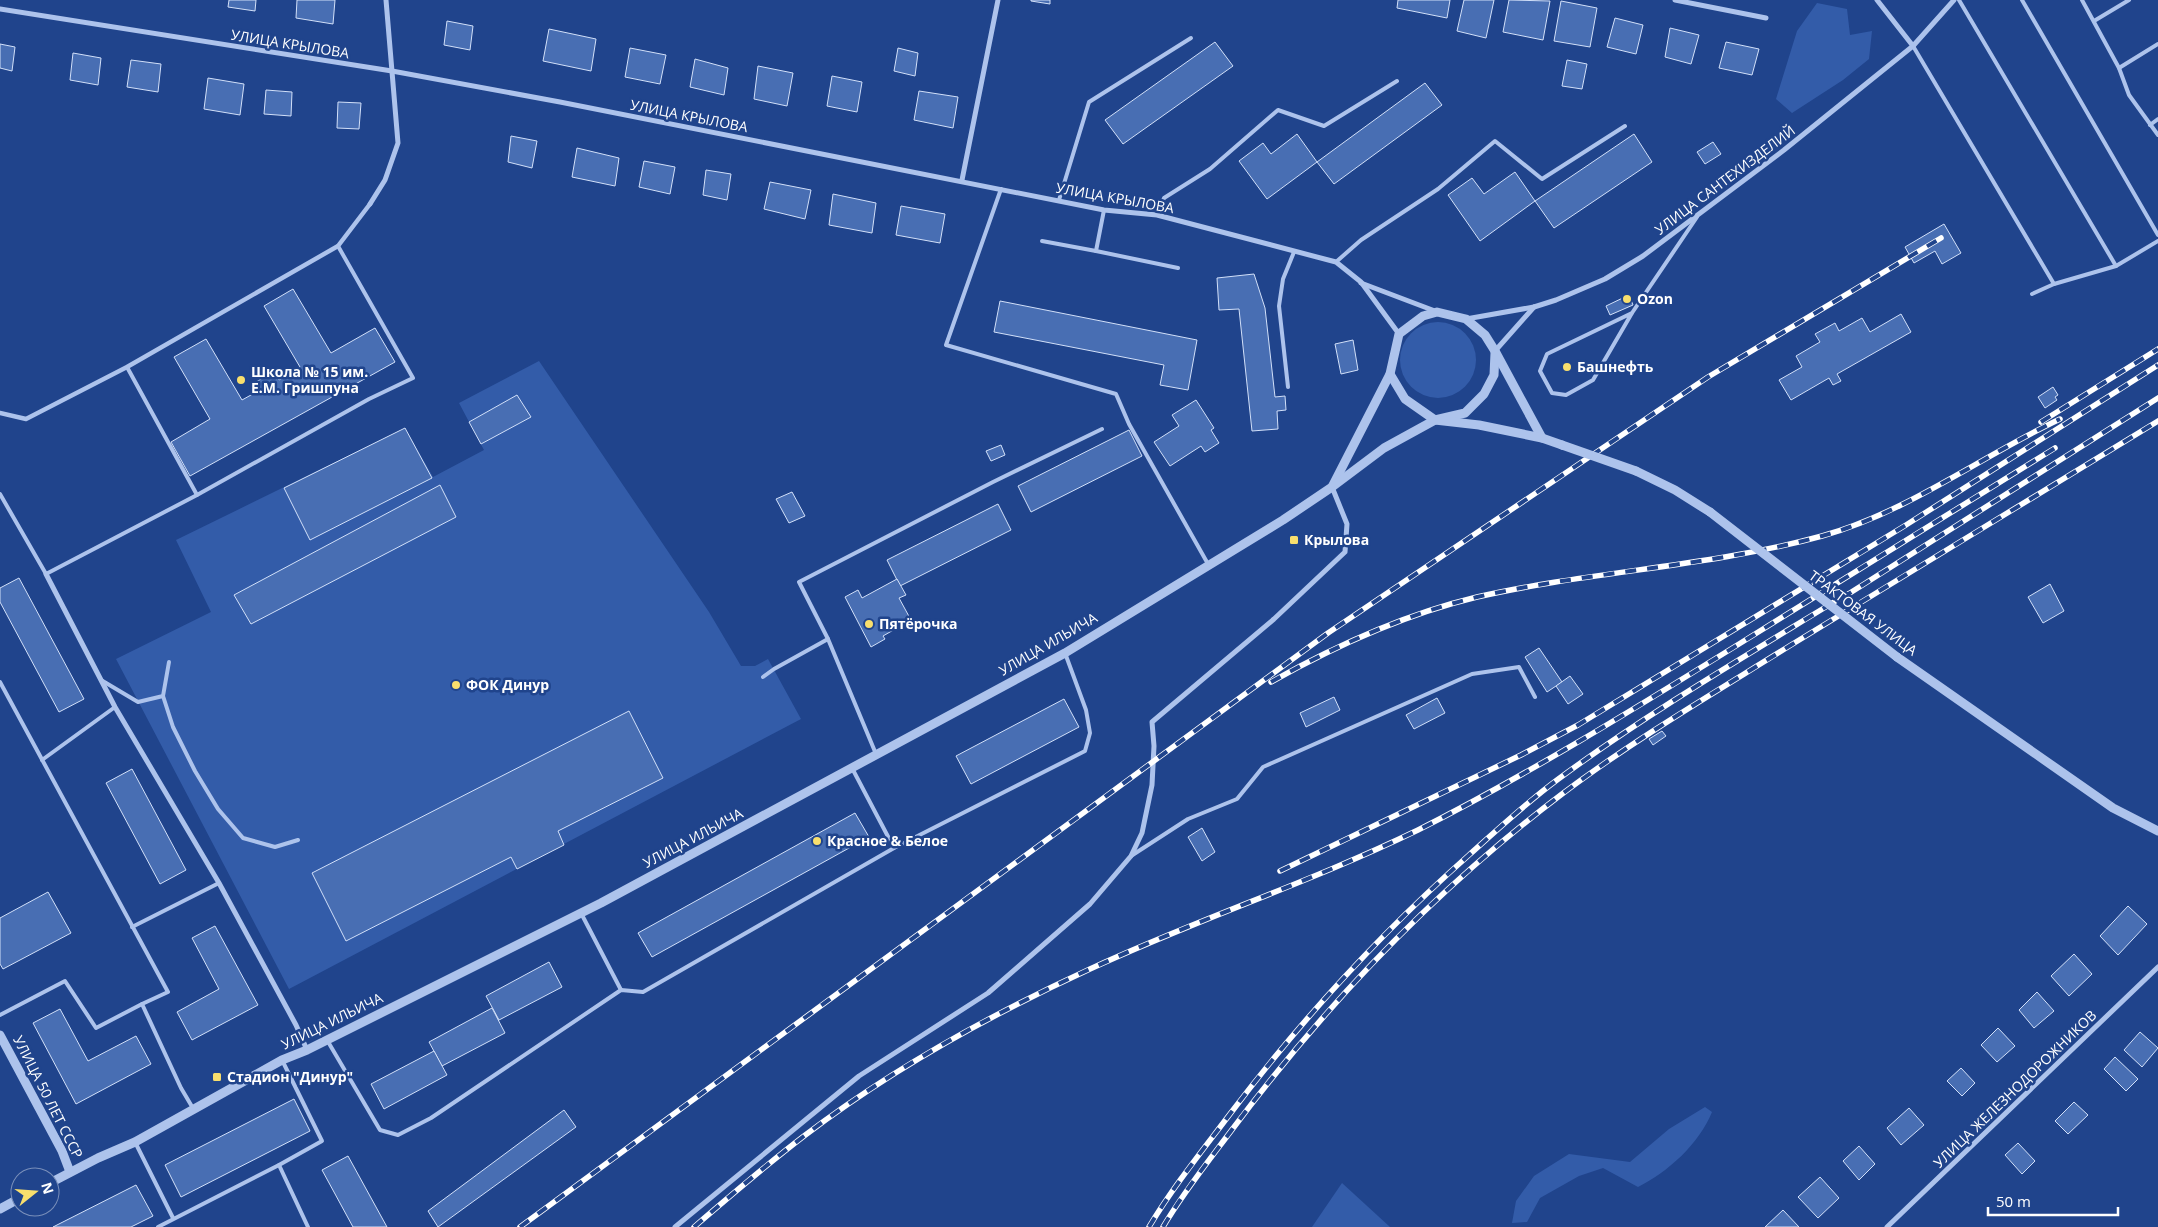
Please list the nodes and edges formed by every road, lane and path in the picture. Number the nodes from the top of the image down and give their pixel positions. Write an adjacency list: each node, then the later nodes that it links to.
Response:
1 (386, 0): 17 (street)
2 (998, 0): 23 (street)
3 (1675, 0): 11 (street)
4 (1877, 0): 15 (street)
5 (1954, 0): 15 (street, УЛИЦА САНТЕХИЗДЕЛИЙ)
6 (1959, 0): 37 (lane)
7 (2022, 0): 30 (lane)
8 (2082, 0): 12 (lane)
9 (2129, 0): 12 (lane)
10 (0, 9): 17 (street, УЛИЦА КРЫЛОВА)
11 (1766, 18)
12 (2094, 21): 16 (lane)
13 (1191, 38): 25 (lane)
14 (2158, 44): 16 (lane)
15 (1913, 46): 29 (street, УЛИЦА САНТЕХИЗДЕЛИЙ); 40 (lane)
16 (2120, 68): 20 (lane)
17 (392, 72): 23 (street, УЛИЦА КРЫЛОВА); 26 (street)
18 (1397, 81): 28 (lane)
19 (2158, 120): 20 (lane)
20 (2150, 124): 22 (lane)
21 (1625, 126): 36 (lane)
22 (2158, 135)
23 (962, 180): 24 (street, УЛИЦА КРЫЛОВА)
24 (1001, 189): 25 (street, УЛИЦА КРЫЛОВА); 58 (lane)
25 (1059, 200): 27 (street, УЛИЦА КРЫЛОВА)
26 (370, 204): 33 (street)
27 (1104, 210): 28 (street, УЛИЦА КРЫЛОВА); 34 (lane)
28 (1157, 215): 35 (street, УЛИЦА КРЫЛОВА)
29 (1698, 215): 42 (street, УЛИЦА САНТЕХИЗДЕЛИЙ); 44 (lane)
30 (2158, 235)
31 (1042, 241): 34 (lane)
32 (2158, 241): 37 (lane)
33 (338, 246): 48 (street); 57 (lane)
34 (1096, 251): 38 (lane)
35 (1294, 252): 36 (street, УЛИЦА КРЫЛОВА); 50 (lane)
36 (1336, 262): 39 (street, УЛИЦА КРЫЛОВА)
37 (2116, 266): 40 (lane)
38 (1178, 268)
39 (1361, 282): 43 (street); 46 (street)
40 (2054, 284): 41 (lane)
41 (2032, 294)
42 (1534, 307): 45 (street, УЛИЦА САНТЕХИЗДЕЛИЙ); 47 (street, УЛИЦА САНТЕХИЗДЕЛИЙ)
43 (1437, 312): 45 (street); 46 (street)
44 (1632, 313): 44 (lane)
45 (1466, 319): 47 (street)
46 (1399, 334): 49 (street)
47 (1495, 351): 52 (street); 54 (street)
48 (126, 368): 51 (street); 57 (lane)
49 (1390, 374): 52 (street); 55 (street, УЛИЦА ИЛЬИЧА)
50 (1288, 387)
51 (0, 413)
52 (1435, 420): 54 (street, ТРАКТОВАЯ УЛИЦА); 55 (street, УЛИЦА ИЛЬИЧА)
53 (1102, 429): 60 (lane)
54 (1542, 438): 72 (street, ТРАКТОВАЯ УЛИЦА, bridge)
55 (1332, 487): 58 (street, УЛИЦА ИЛЬИЧА); 75 (street)
56 (0, 494): 59 (lane)
57 (197, 495): 59 (lane)
58 (1208, 565): 61 (street, УЛИЦА ИЛЬИЧА)
59 (46, 574): 64 (street)
60 (828, 640): 63 (lane); 69 (lane)
61 (1065, 653): 69 (street, УЛИЦА ИЛЬИЧА); 74 (lane)
62 (170, 662): 66 (lane)
63 (763, 677)
64 (101, 680): 66 (lane); 68 (street)
65 (0, 682): 70 (lane)
66 (163, 696): 73 (lane)
67 (1535, 696): 75 (lane)
68 (115, 707): 70 (lane); 76 (street)
69 (876, 754): 71 (street, УЛИЦА ИЛЬИЧА)
70 (42, 760): 78 (lane)
71 (852, 768): 74 (lane); 77 (street, УЛИЦА ИЛЬИЧА)
72 (2158, 831)
73 (298, 840)
74 (894, 848): 80 (lane)
75 (1131, 856): 95 (street)
76 (218, 883): 78 (lane); 85 (street)
77 (581, 914): 80 (lane); 84 (street, УЛИЦА ИЛЬИЧА)
78 (132, 928): 81 (lane)
79 (2158, 967): 96 (street, УЛИЦА ЖЕЛЕЗНОДОРОЖНИКОВ)
80 (621, 990): 84 (lane)
81 (142, 1004): 82 (lane); 87 (lane)
82 (0, 1015)
83 (0, 1035): 90 (street, УЛИЦА 50 ЛЕТ СССР)
84 (327, 1039): 85 (street, УЛИЦА ИЛЬИЧА)
85 (307, 1050): 86 (street, УЛИЦА ИЛЬИЧА)
86 (282, 1060): 87 (street, УЛИЦА ИЛЬИЧА); 89 (lane)
87 (194, 1110): 88 (street, УЛИЦА ИЛЬИЧА)
88 (135, 1142): 90 (street, УЛИЦА ИЛЬИЧА); 92 (lane)
89 (278, 1165): 92 (lane); 94 (lane)
90 (70, 1172): 91 (street, УЛИЦА ИЛЬИЧА)
91 (60, 1178)
92 (173, 1218): 93 (lane)
93 (158, 1227)
94 (308, 1227)
95 (675, 1227)
96 (1887, 1227)

